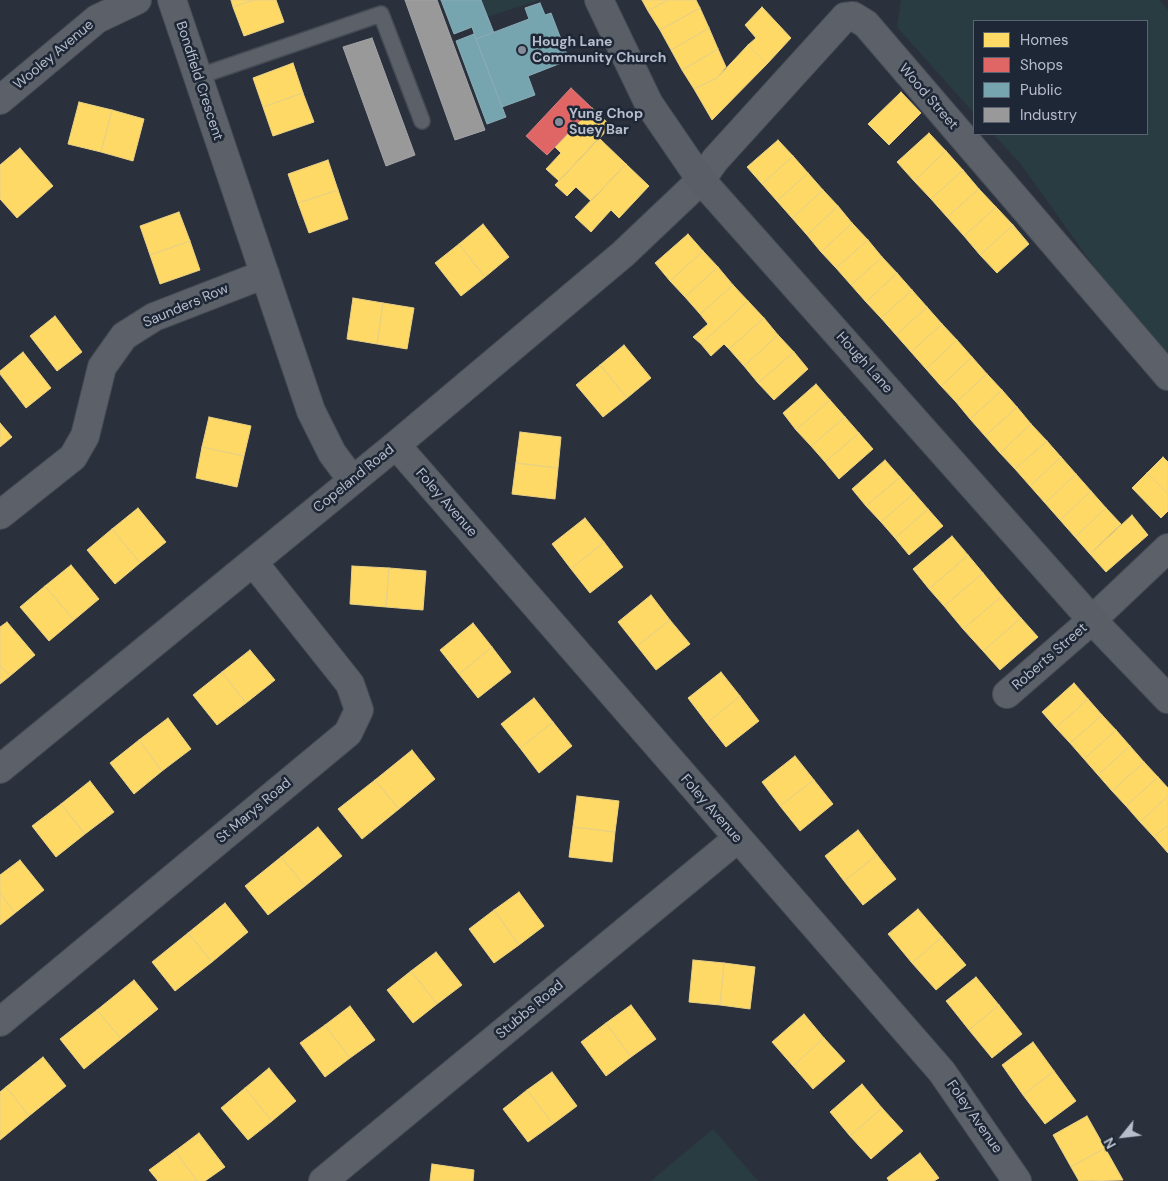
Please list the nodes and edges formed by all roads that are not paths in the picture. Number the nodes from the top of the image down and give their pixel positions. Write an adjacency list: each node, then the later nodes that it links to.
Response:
1 (137, 0): 5 (street, Wooley Avenue)
2 (172, 0): 4 (street, Bondfield Crescent)
3 (599, 0): 7 (main road, Hough Lane)
4 (197, 77): 6 (lane); 8 (street, Bondfield Crescent)
5 (0, 100)
6 (422, 121)
7 (701, 180): 9 (street, Wood Street); 10 (street, Copeland Road); 15 (main road, Hough Lane)
8 (265, 274): 11 (street); 12 (street, Saunders Row)
9 (1168, 376)
10 (396, 445): 11 (street, Copeland Road); 19 (street, Foley Avenue)
11 (352, 480): 14 (street, Copeland Road)
12 (0, 515)
13 (1168, 548): 15 (street)
14 (253, 562): 18 (street, Copeland Road); 20 (street, St Marys Road)
15 (1092, 620): 16 (street, Roberts Street); 17 (main road, Hough Lane)
16 (1007, 694)
17 (1168, 699)
18 (0, 769)
19 (738, 839): 21 (street, Stubbs Road); 22 (street, Foley Avenue)
20 (0, 1022)
21 (323, 1181)
22 (1017, 1181)

